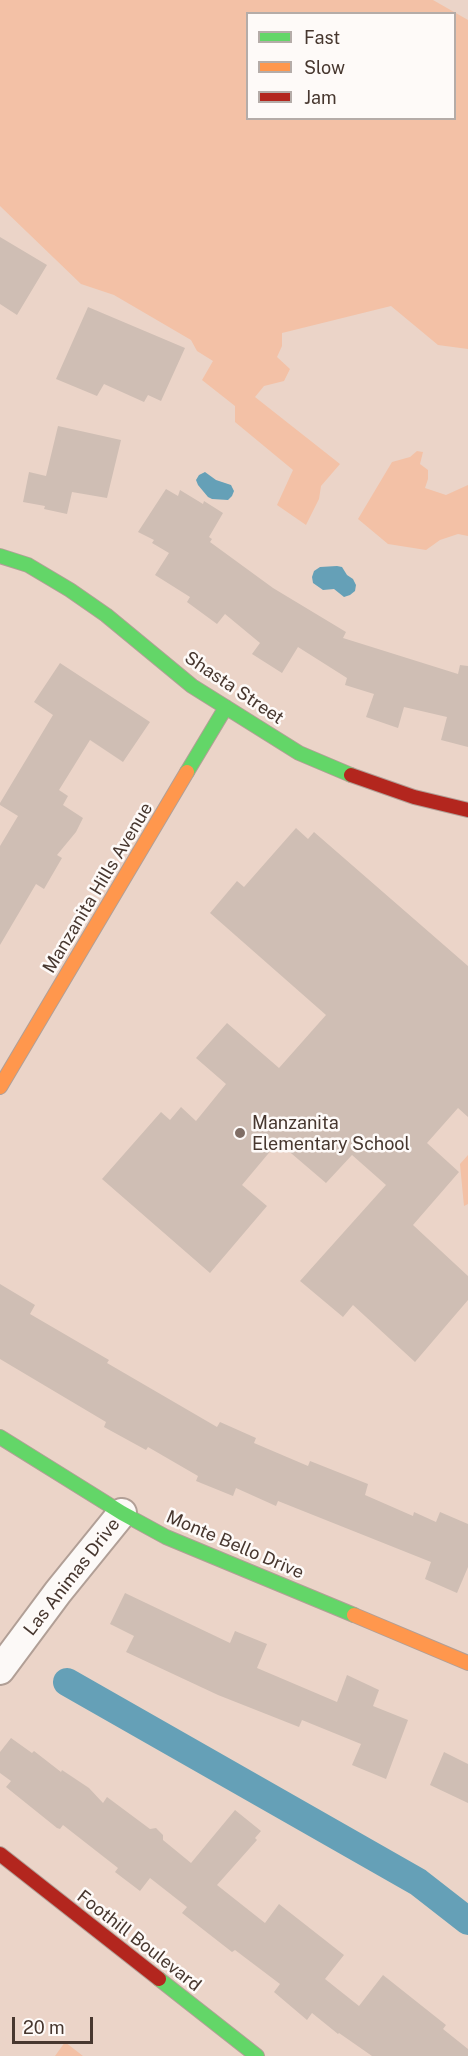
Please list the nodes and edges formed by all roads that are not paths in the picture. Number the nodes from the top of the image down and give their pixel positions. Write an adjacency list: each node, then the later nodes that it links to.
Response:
1 (0, 556): 2 (street, Shasta Street)
2 (226, 707): 3 (street, Shasta Street); 4 (street, Manzanita Hills Avenue)
3 (468, 810)
4 (0, 1087)
5 (0, 1437): 6 (street, Monte Bello Drive)
6 (122, 1513): 7 (street, Monte Bello Drive); 8 (street, Las Animas Drive)
7 (468, 1663)
8 (0, 1670)
9 (0, 1854): 10 (street, Foothill Boulevard)
10 (257, 2056)

